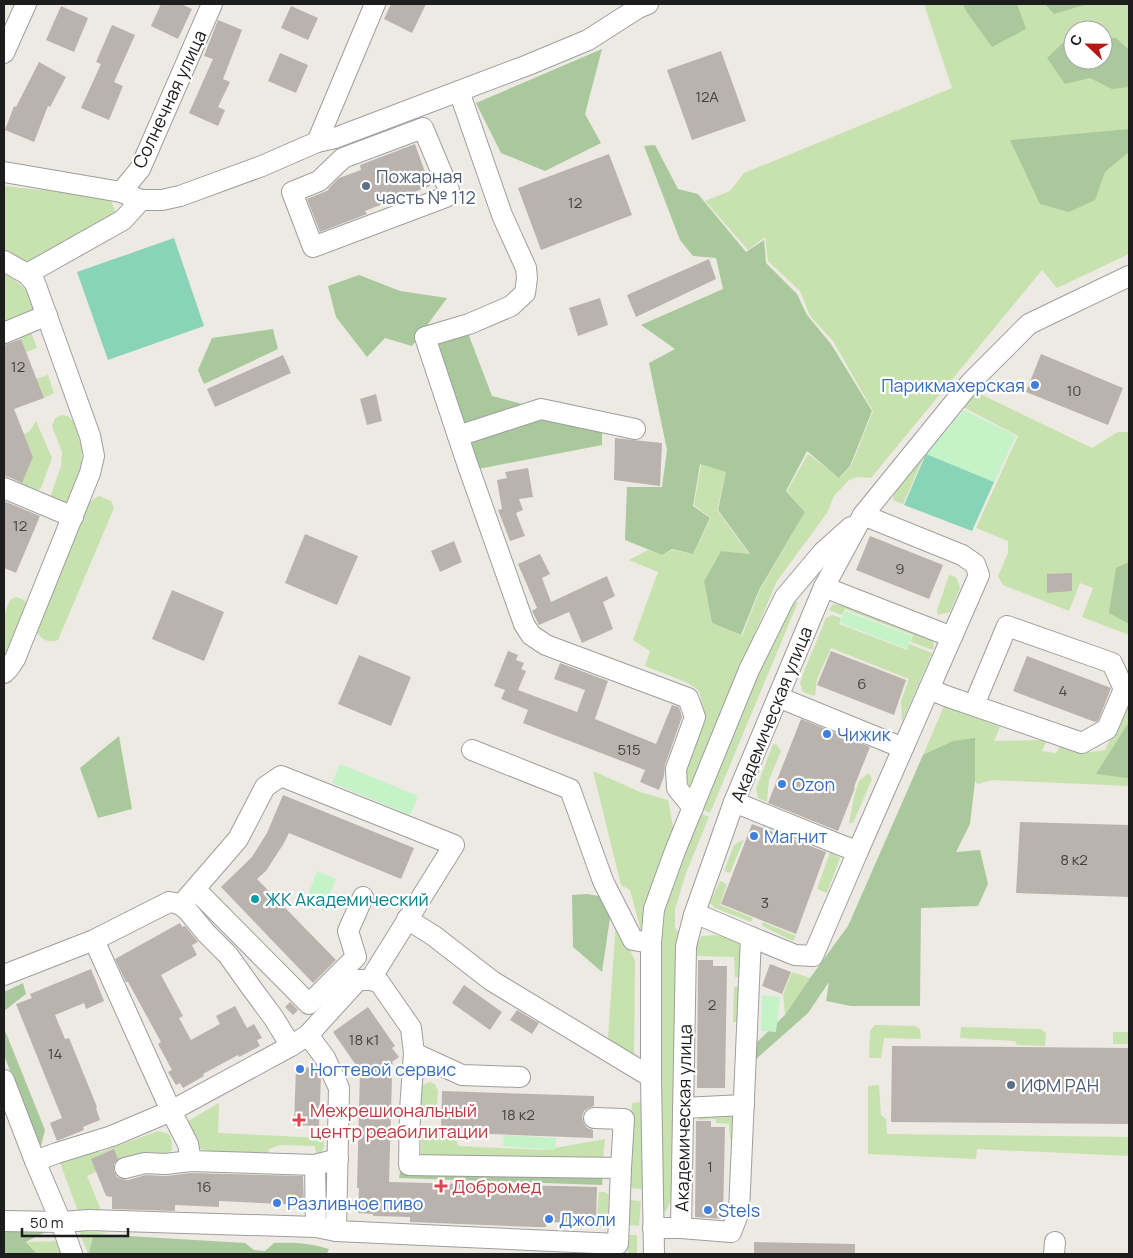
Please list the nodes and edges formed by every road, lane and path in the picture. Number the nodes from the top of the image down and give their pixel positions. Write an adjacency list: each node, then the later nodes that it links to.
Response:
1 (26, 4): 5 (street)
2 (212, 4): 10 (street, Солнечная улица)
3 (375, 4): 7 (street)
4 (643, 5): 6 (street)
5 (4, 53)
6 (458, 92): 7 (street); 18 (street)
7 (326, 140): 8 (street); 11 (street)
8 (343, 158): 8 (street)
9 (4, 172): 10 (street)
10 (121, 192): 11 (street)
11 (141, 200): 13 (street)
12 (4, 261): 13 (street)
13 (28, 274): 15 (street)
14 (1129, 276): 20 (street, Академическая улица)
15 (47, 315): 16 (street); 21 (street)
16 (4, 333)
17 (635, 429): 18 (street)
18 (458, 436): 31 (street)
19 (4, 488): 21 (street)
20 (863, 515): 22 (street, Академическая улица); 23 (street); 31 (street)
21 (73, 517): 24 (street)
22 (824, 587): 23 (street); 26 (street, Академическая улица)
23 (952, 636): 25 (street)
24 (4, 673)
25 (929, 689): 27 (street); 28 (street)
26 (778, 697): 28 (street); 30 (street, Академическая улица)
27 (974, 705): 27 (street)
28 (903, 748): 32 (street)
29 (472, 750): 40 (street)
30 (734, 802): 32 (street); 36 (street, Академическая улица)
31 (693, 808): 40 (street)
32 (858, 851): 38 (street)
33 (195, 889): 34 (street); 35 (street); 37 (street)
34 (363, 897)
35 (181, 905): 39 (street); 44 (street)
36 (694, 916): 38 (street); 50 (street, Академическая улица)
37 (407, 920): 42 (street); 47 (street)
38 (751, 936): 49 (street)
39 (94, 940): 41 (street); 51 (street)
40 (651, 943): 47 (street)
41 (4, 975)
42 (370, 980): 43 (street); 45 (street)
43 (308, 1035): 44 (street); 53 (street)
44 (291, 1046): 51 (street)
45 (414, 1053): 46 (street); 58 (street)
46 (520, 1077)
47 (650, 1077): 62 (street)
48 (4, 1080): 55 (street)
49 (744, 1105): 50 (street); 63 (street)
50 (683, 1108): 63 (street, Академическая улица)
51 (171, 1111): 54 (street); 55 (street)
52 (594, 1118): 58 (street)
53 (338, 1159): 56 (street); 64 (street)
54 (191, 1160): 56 (street); 57 (street)
55 (35, 1161): 60 (street)
56 (316, 1165): 61 (street)
57 (126, 1168)
58 (621, 1168): 64 (street)
59 (4, 1221): 60 (street)
60 (61, 1222): 61 (street); 65 (street)
61 (316, 1227): 64 (street)
62 (653, 1228): 63 (street, Академическая улица); 66 (street, Академическая улица)
63 (681, 1228)
64 (336, 1231)
65 (72, 1254)
66 (654, 1254)

